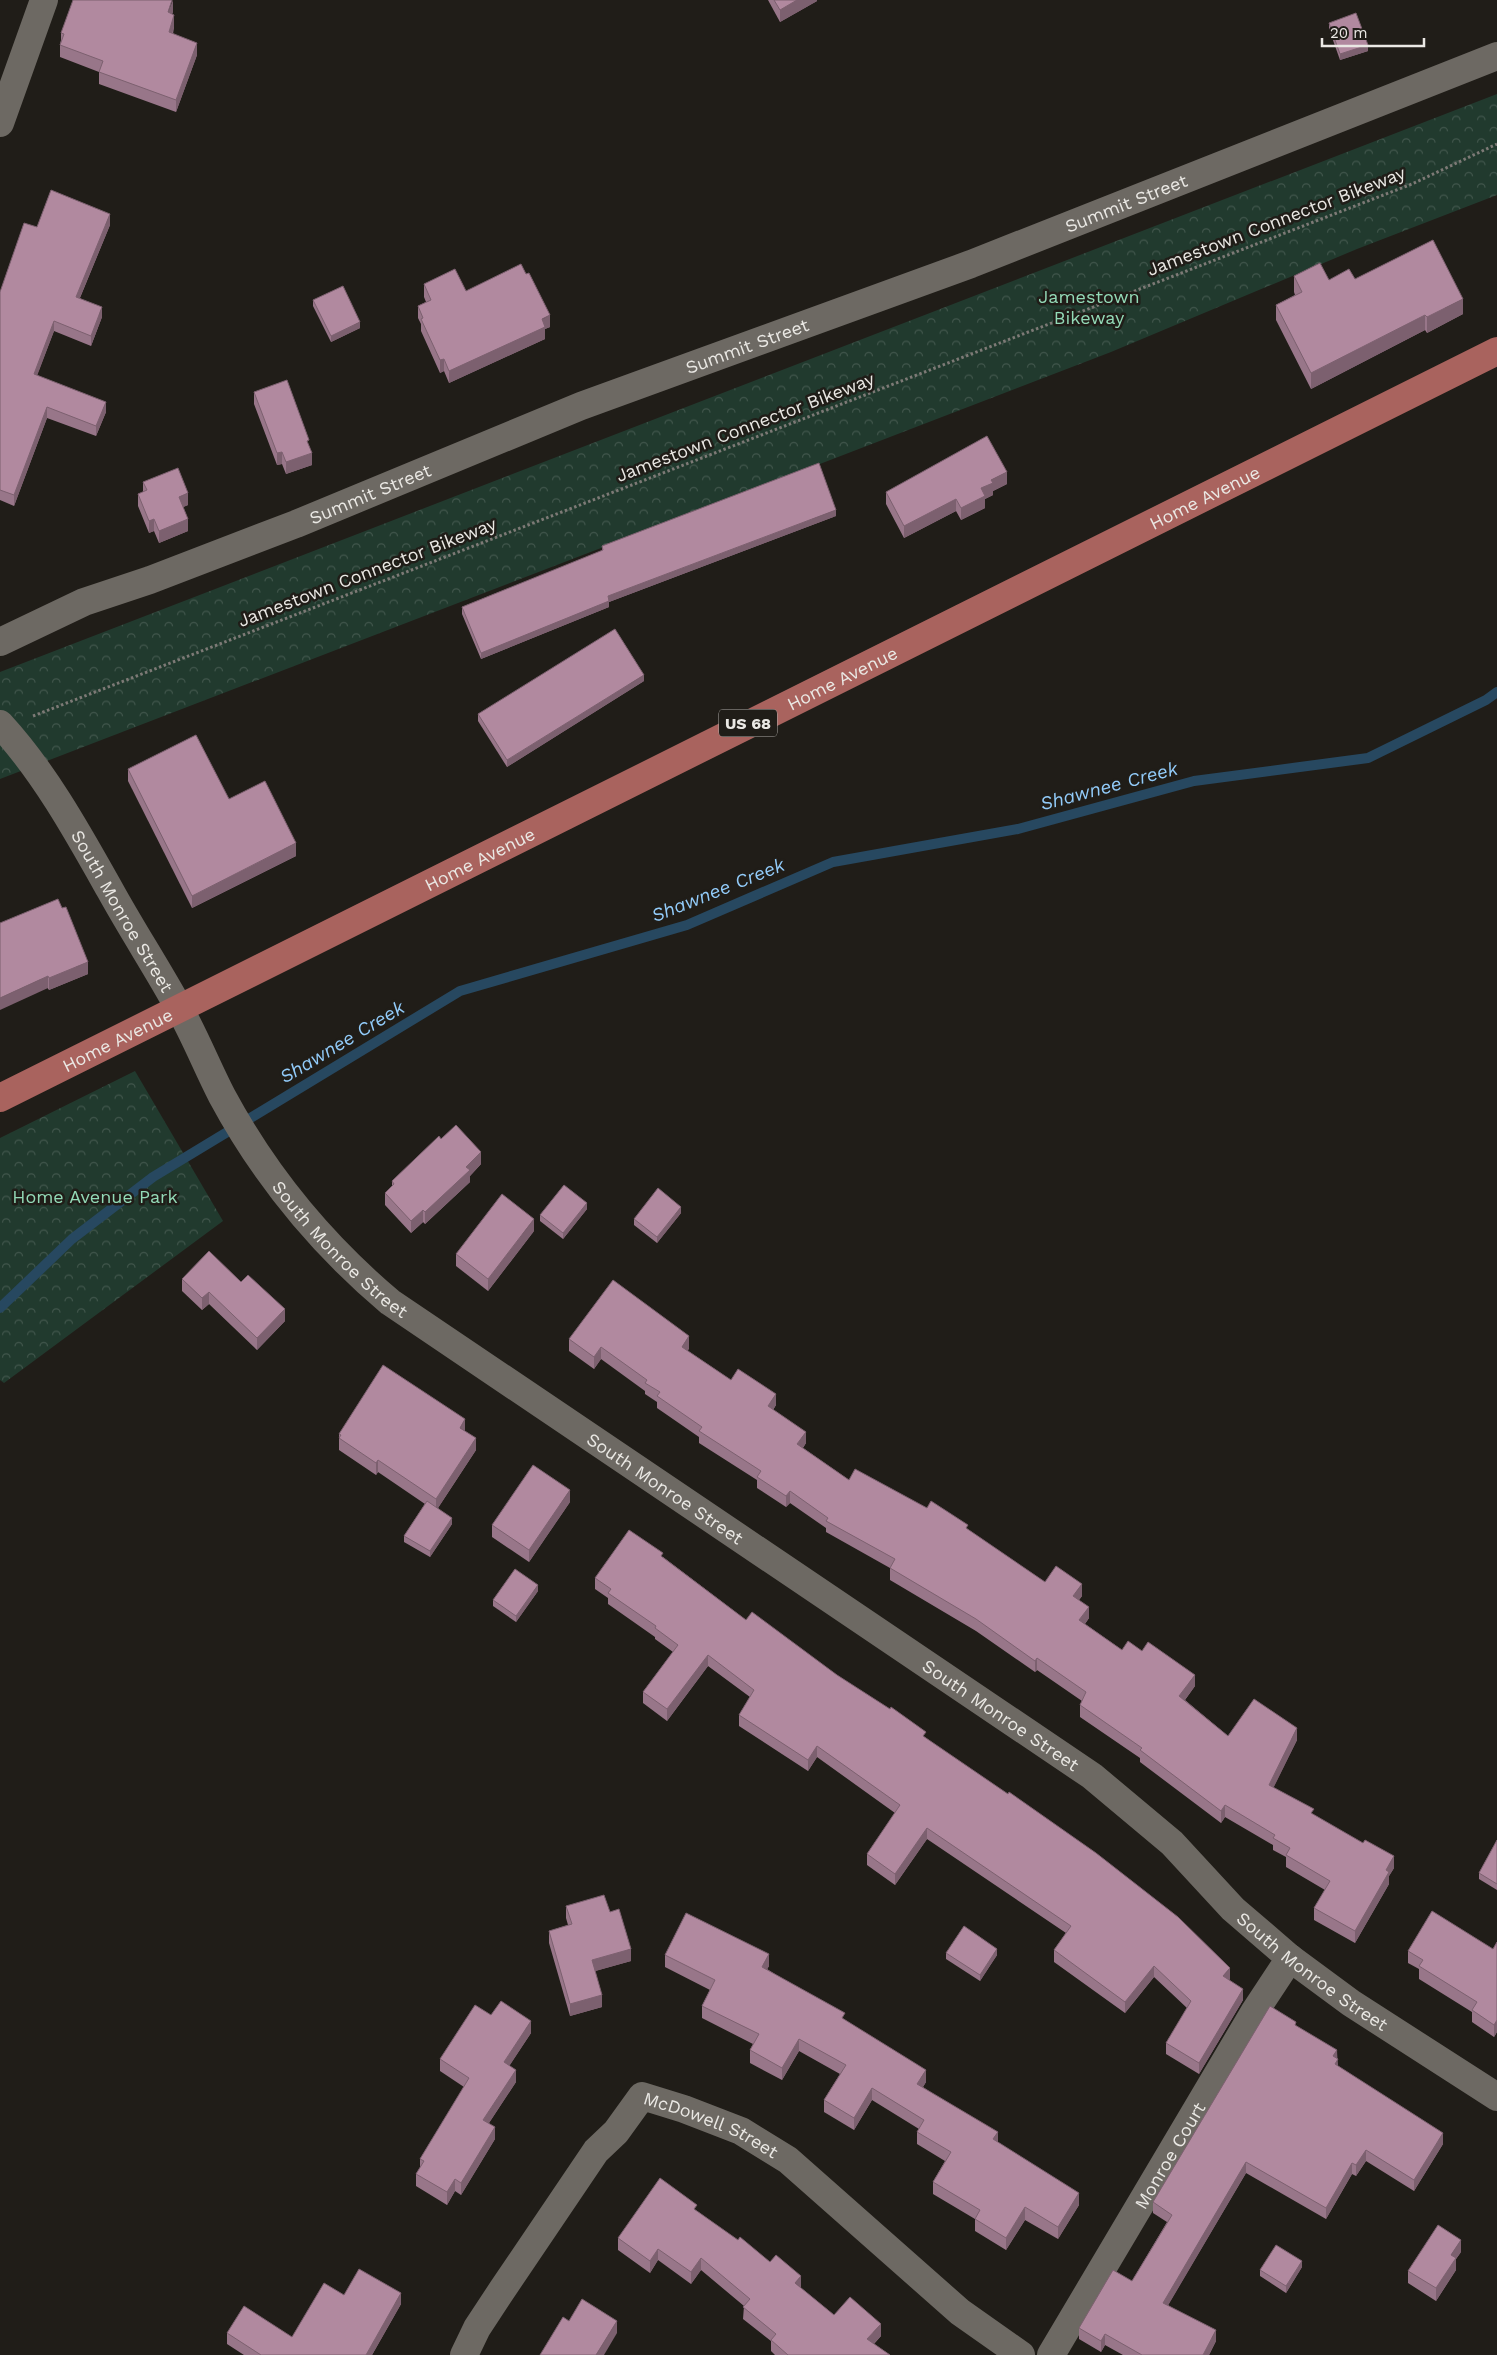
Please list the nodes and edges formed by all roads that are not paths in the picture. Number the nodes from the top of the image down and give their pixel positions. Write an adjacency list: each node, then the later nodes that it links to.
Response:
1 (44, 0): 3 (street)
2 (1497, 56): 5 (street, Summit Street)
3 (0, 123)
4 (1497, 351): 7 (main road, Home Avenue / US 68)
5 (0, 642)
6 (2, 726): 7 (street, South Monroe Street)
7 (180, 1009): 8 (main road, Home Avenue / US 68); 9 (street, South Monroe Street)
8 (0, 1098)
9 (1290, 1958): 10 (street, South Monroe Street); 13 (street, Monroe Court)
10 (1497, 2097)
11 (464, 2355): 12 (street, McDowell Street)
12 (1021, 2355)
13 (1051, 2355)

